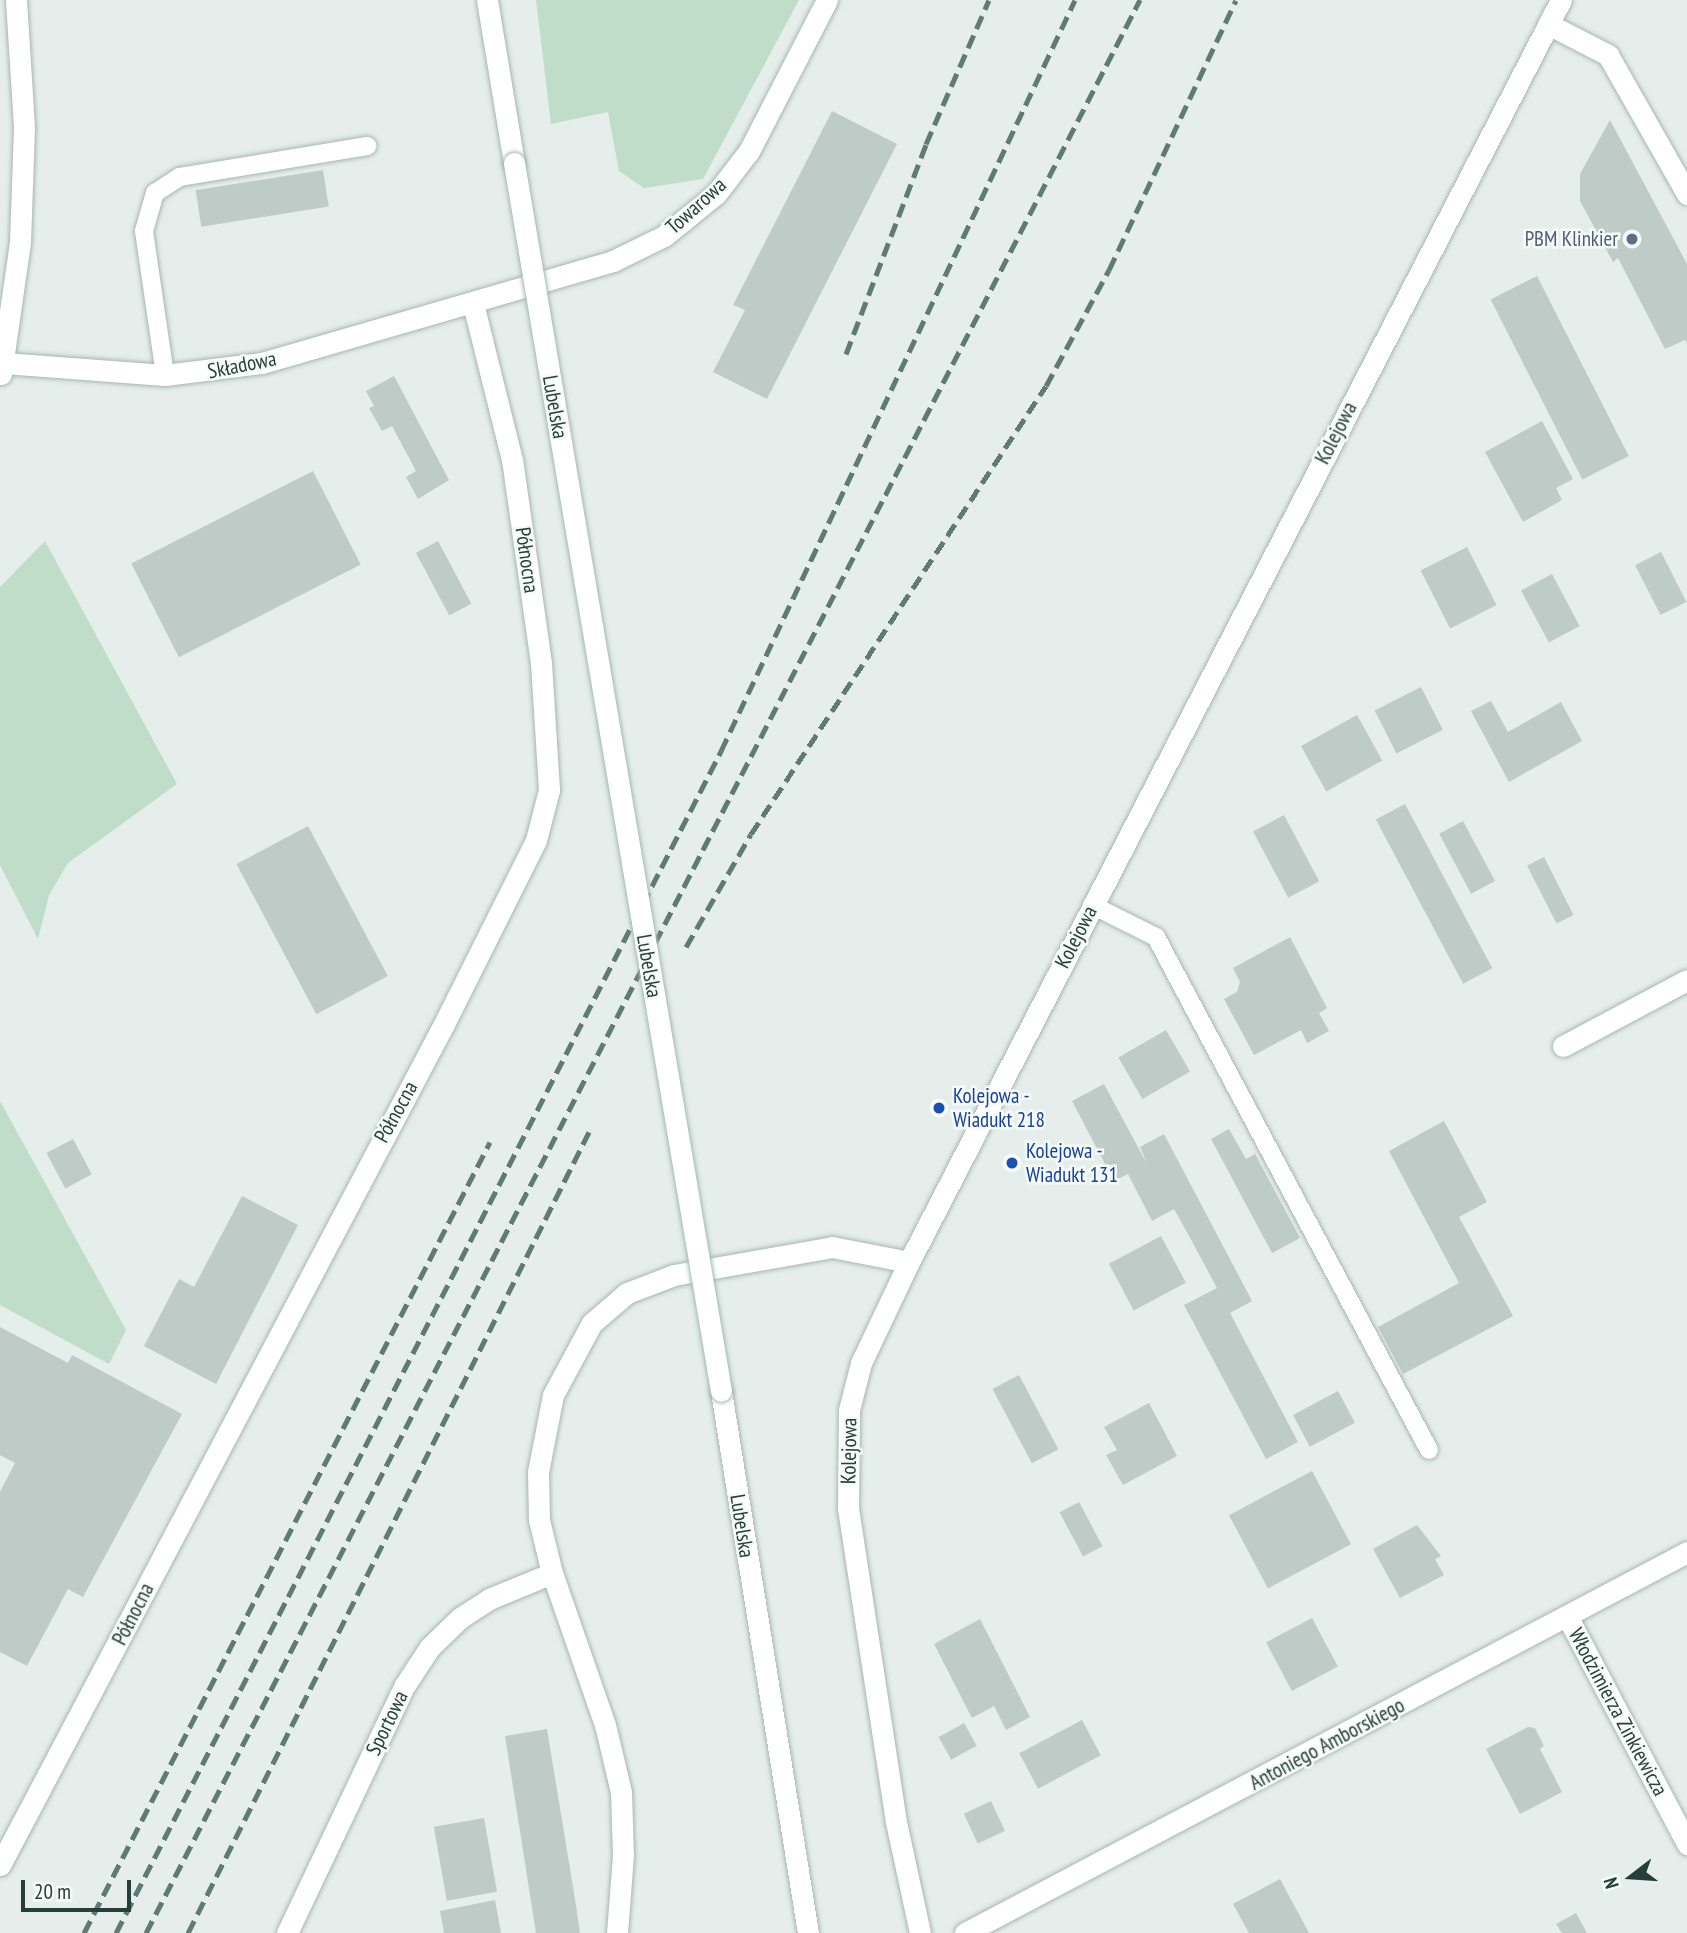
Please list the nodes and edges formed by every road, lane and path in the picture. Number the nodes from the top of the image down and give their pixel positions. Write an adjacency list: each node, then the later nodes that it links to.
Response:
1 (16, 0): 9 (street, Składowa)
2 (487, 0): 23 (street, Lubelska, bridge)
3 (827, 0): 8 (street, Towarowa)
4 (1561, 0): 5 (street, Kolejowa)
5 (1548, 24): 7 (street); 11 (street, Kolejowa)
6 (367, 146): 10 (lane)
7 (1687, 194)
8 (473, 303): 10 (street, Składowa); 20 (street, Północna)
9 (2, 369): 10 (street, Składowa)
10 (165, 375)
11 (1093, 905): 14 (street, Kolejowa); 15 (lane)
12 (1687, 980): 13 (street)
13 (1563, 1046)
14 (909, 1262): 17 (street); 24 (street, Kolejowa)
15 (1429, 1450)
16 (1687, 1552): 18 (street, Antoniego Amborskiego)
17 (552, 1573): 21 (street, Sportowa); 22 (street)
18 (1567, 1616): 19 (street, Włodzimierza Zinkiewicza); 25 (street, Antoniego Amborskiego)
19 (1687, 1844)
20 (0, 1865)
21 (287, 1933)
22 (617, 1933)
23 (808, 1933)
24 (920, 1933)
25 (965, 1933)

